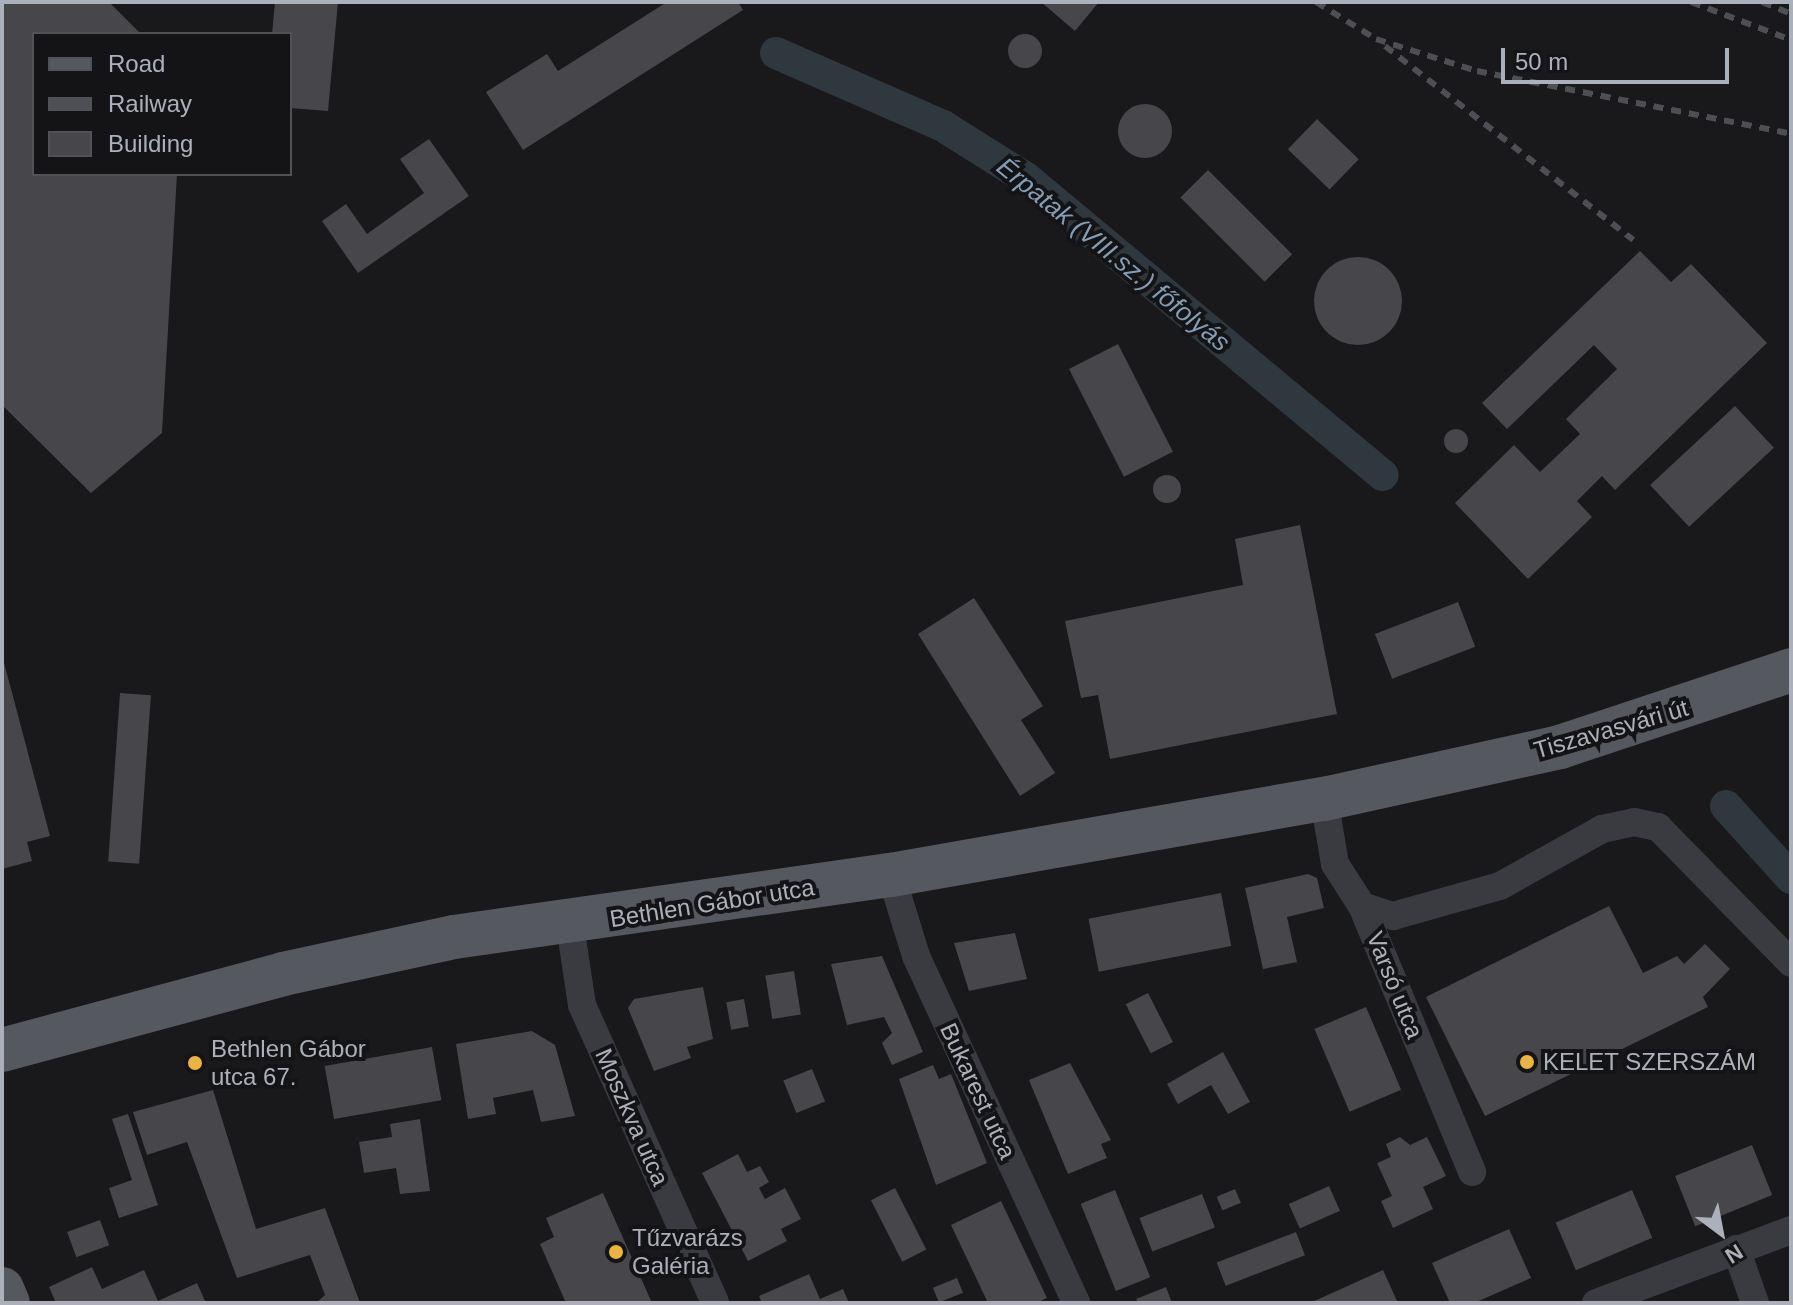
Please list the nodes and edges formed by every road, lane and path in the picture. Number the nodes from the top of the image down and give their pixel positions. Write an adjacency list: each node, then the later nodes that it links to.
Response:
1 (1791, 670): 2 (main road, Tiszavasvári út)
2 (1427, 777): 3 (main road, Bethlen Gábor utca)
3 (1324, 799): 4 (main road, Bethlen Gábor utca); 5 (street, Varsó utca)
4 (891, 875): 6 (main road, Bethlen Gábor utca); 16 (street, Bukarest utca)
5 (1362, 906): 7 (street); 10 (street, Varsó utca)
6 (570, 925): 8 (main road, Bethlen Gábor utca); 15 (street, Moszkva utca)
7 (1791, 963)
8 (9, 1045): 9 (main road)
9 (2, 1085)
10 (1472, 1172)
11 (1791, 1230): 12 (street)
12 (1736, 1249): 17 (street); 18 (street)
13 (2, 1289): 14 (main road)
14 (8, 1303)
15 (715, 1303)
16 (1076, 1303)
17 (1596, 1303)
18 (1755, 1303)

